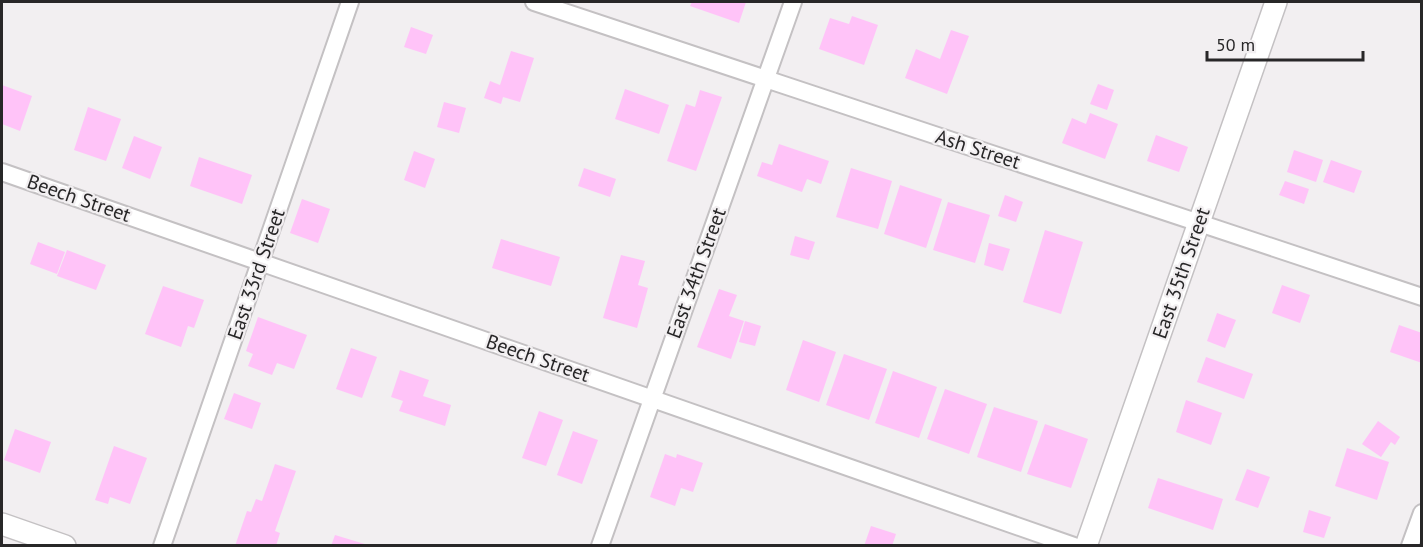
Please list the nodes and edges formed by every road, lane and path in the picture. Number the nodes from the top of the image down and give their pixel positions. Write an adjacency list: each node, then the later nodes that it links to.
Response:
1 (350, 2): 8 (street, East 33rd Street)
2 (534, 2): 5 (street, Ash Street)
3 (793, 2): 5 (street, East 34th Street)
4 (1276, 2): 7 (street, East 35th Street)
5 (766, 79): 7 (street, Ash Street); 10 (street, East 34th Street)
6 (2, 172): 8 (street, Beech Street)
7 (1198, 222): 9 (street, Ash Street); 14 (street, East 35th Street)
8 (260, 262): 10 (street, Beech Street); 15 (street, East 33rd Street)
9 (1422, 297)
10 (652, 398): 14 (street, Beech Street); 16 (street, East 34th Street)
11 (1422, 513): 17 (street)
12 (2, 524): 13 (street)
13 (64, 545)
14 (1086, 545)
15 (162, 546)
16 (600, 546)
17 (1410, 546)

